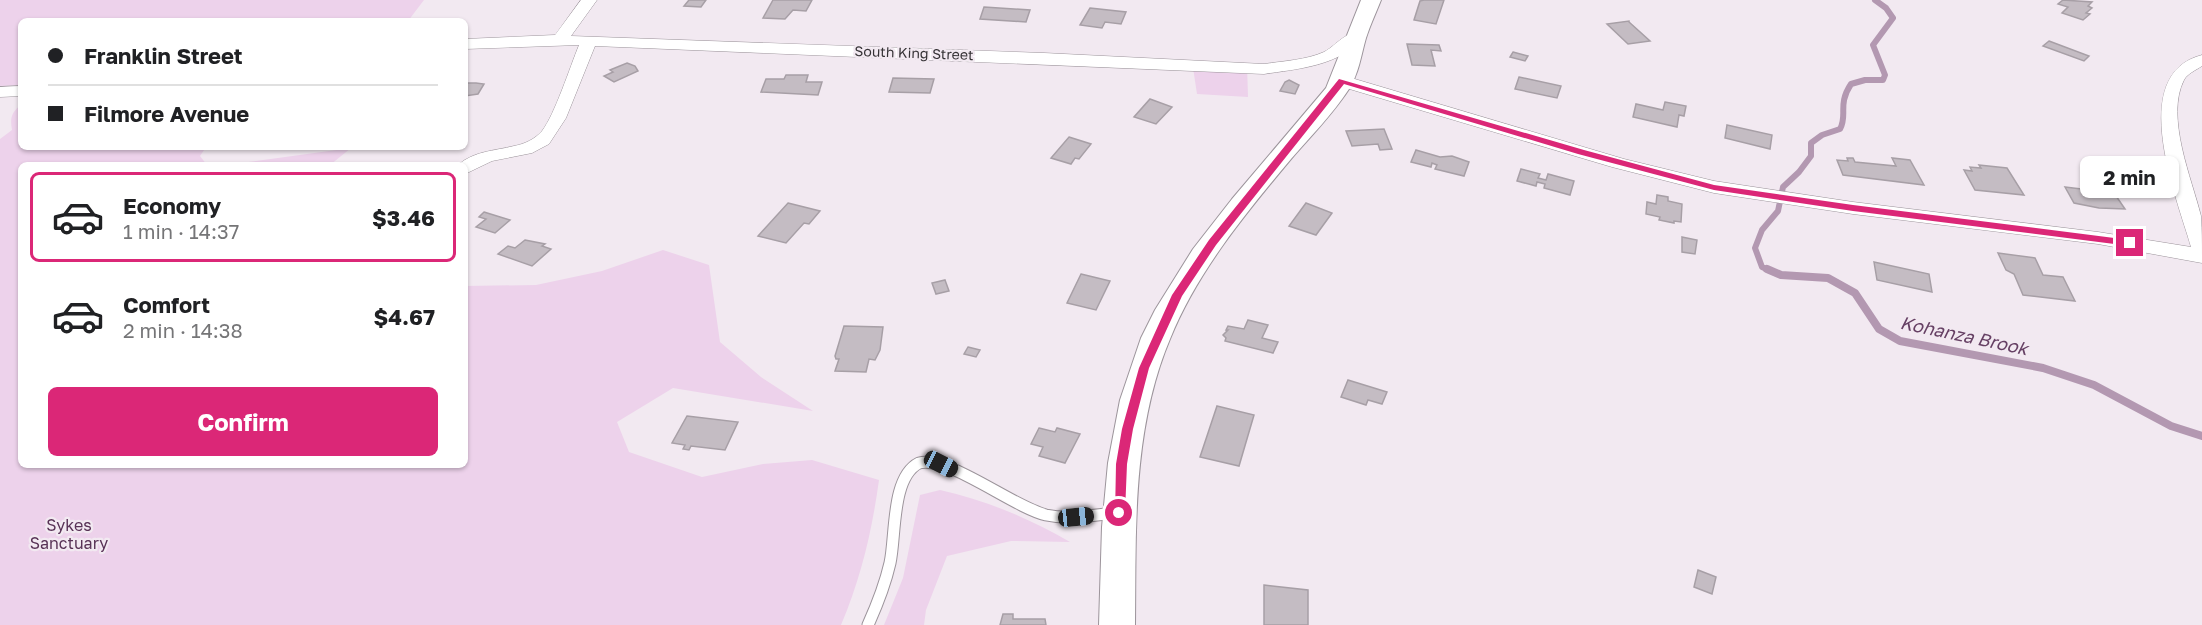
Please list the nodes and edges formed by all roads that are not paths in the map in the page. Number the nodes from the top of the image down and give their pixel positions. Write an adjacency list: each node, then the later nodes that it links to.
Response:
1 (589, 0): 4 (street)
2 (1371, 0): 3 (main road)
3 (1355, 37): 5 (street, South King Street); 8 (main road)
4 (560, 40): 5 (street, South King Street); 6 (street, South King Street)
5 (589, 40): 11 (street)
6 (468, 44)
7 (2202, 60): 12 (street)
8 (1342, 81): 12 (street); 13 (main road)
9 (18, 91): 10 (street)
10 (0, 92)
11 (468, 166)
12 (2202, 254)
13 (1119, 513): 14 (lane); 15 (main road)
14 (868, 625)
15 (1117, 625)

